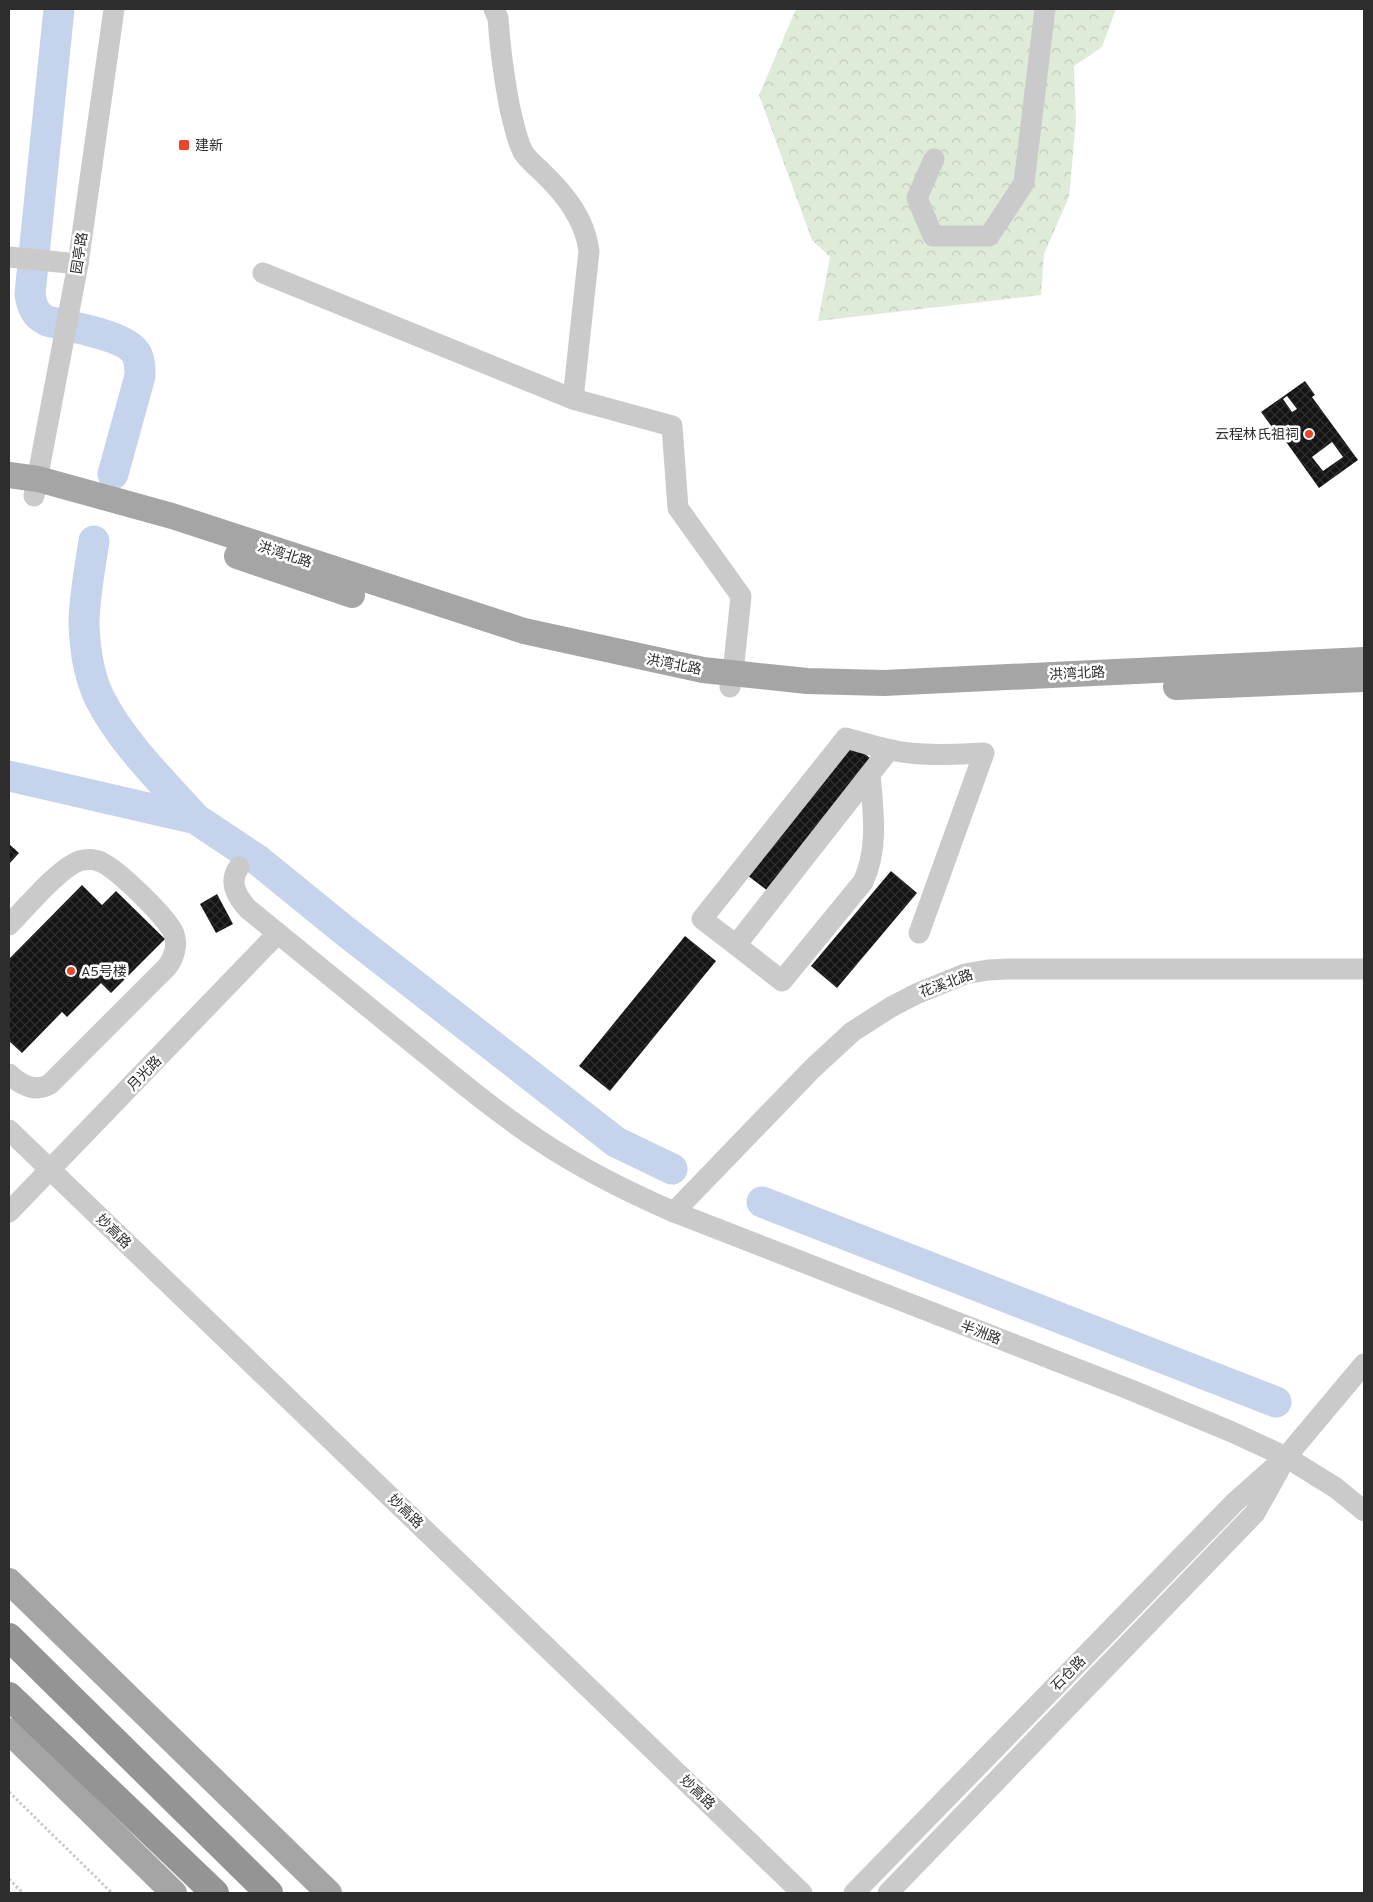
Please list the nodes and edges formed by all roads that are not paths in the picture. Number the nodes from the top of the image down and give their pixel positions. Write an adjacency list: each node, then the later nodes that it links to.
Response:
1 (114, 9): 6 (street, 园亭路)
2 (494, 9): 8 (street)
3 (1045, 9): 4 (street)
4 (934, 159)
5 (16, 258): 6 (street)
6 (78, 264): 10 (street, 园亭路)
7 (263, 273): 8 (street)
8 (573, 398): 14 (street)
9 (9, 475): 10 (main road, 洪湾北路)
10 (36, 488): 11 (main road, 洪湾北路); 14 (main road, 洪湾北路)
11 (9, 491)
12 (1364, 660): 14 (main road, 洪湾北路)
13 (1364, 679): 14 (main road, 洪湾北路)
14 (731, 680)
15 (889, 750): 16 (street); 19 (street); 21 (street)
16 (870, 774): 21 (street); 21 (street)
17 (239, 867): 20 (street, 半洲路)
18 (9, 925): 23 (street)
19 (919, 932)
20 (278, 933): 25 (street, 月光路); 27 (street, 半洲路)
21 (736, 945)
22 (1364, 970): 27 (street, 花溪北路)
23 (9, 1074)
24 (9, 1130): 25 (street, 妙高路)
25 (50, 1170): 26 (street, 月光路); 39 (street, 妙高路)
26 (9, 1212)
27 (674, 1212): 29 (street, 半洲路)
28 (1364, 1364): 29 (street, 石仓路)
29 (1286, 1457): 30 (street, 半洲路); 40 (street, 石仓路); 41 (street, 石仓路)
30 (1364, 1511)
31 (9, 1581): 38 (main road)
32 (9, 1636): 37 (highway)
33 (9, 1696): 36 (highway)
34 (9, 1731): 35 (main road)
35 (174, 1893)
36 (215, 1893)
37 (269, 1893)
38 (329, 1893)
39 (802, 1893)
40 (854, 1893)
41 (888, 1893)

